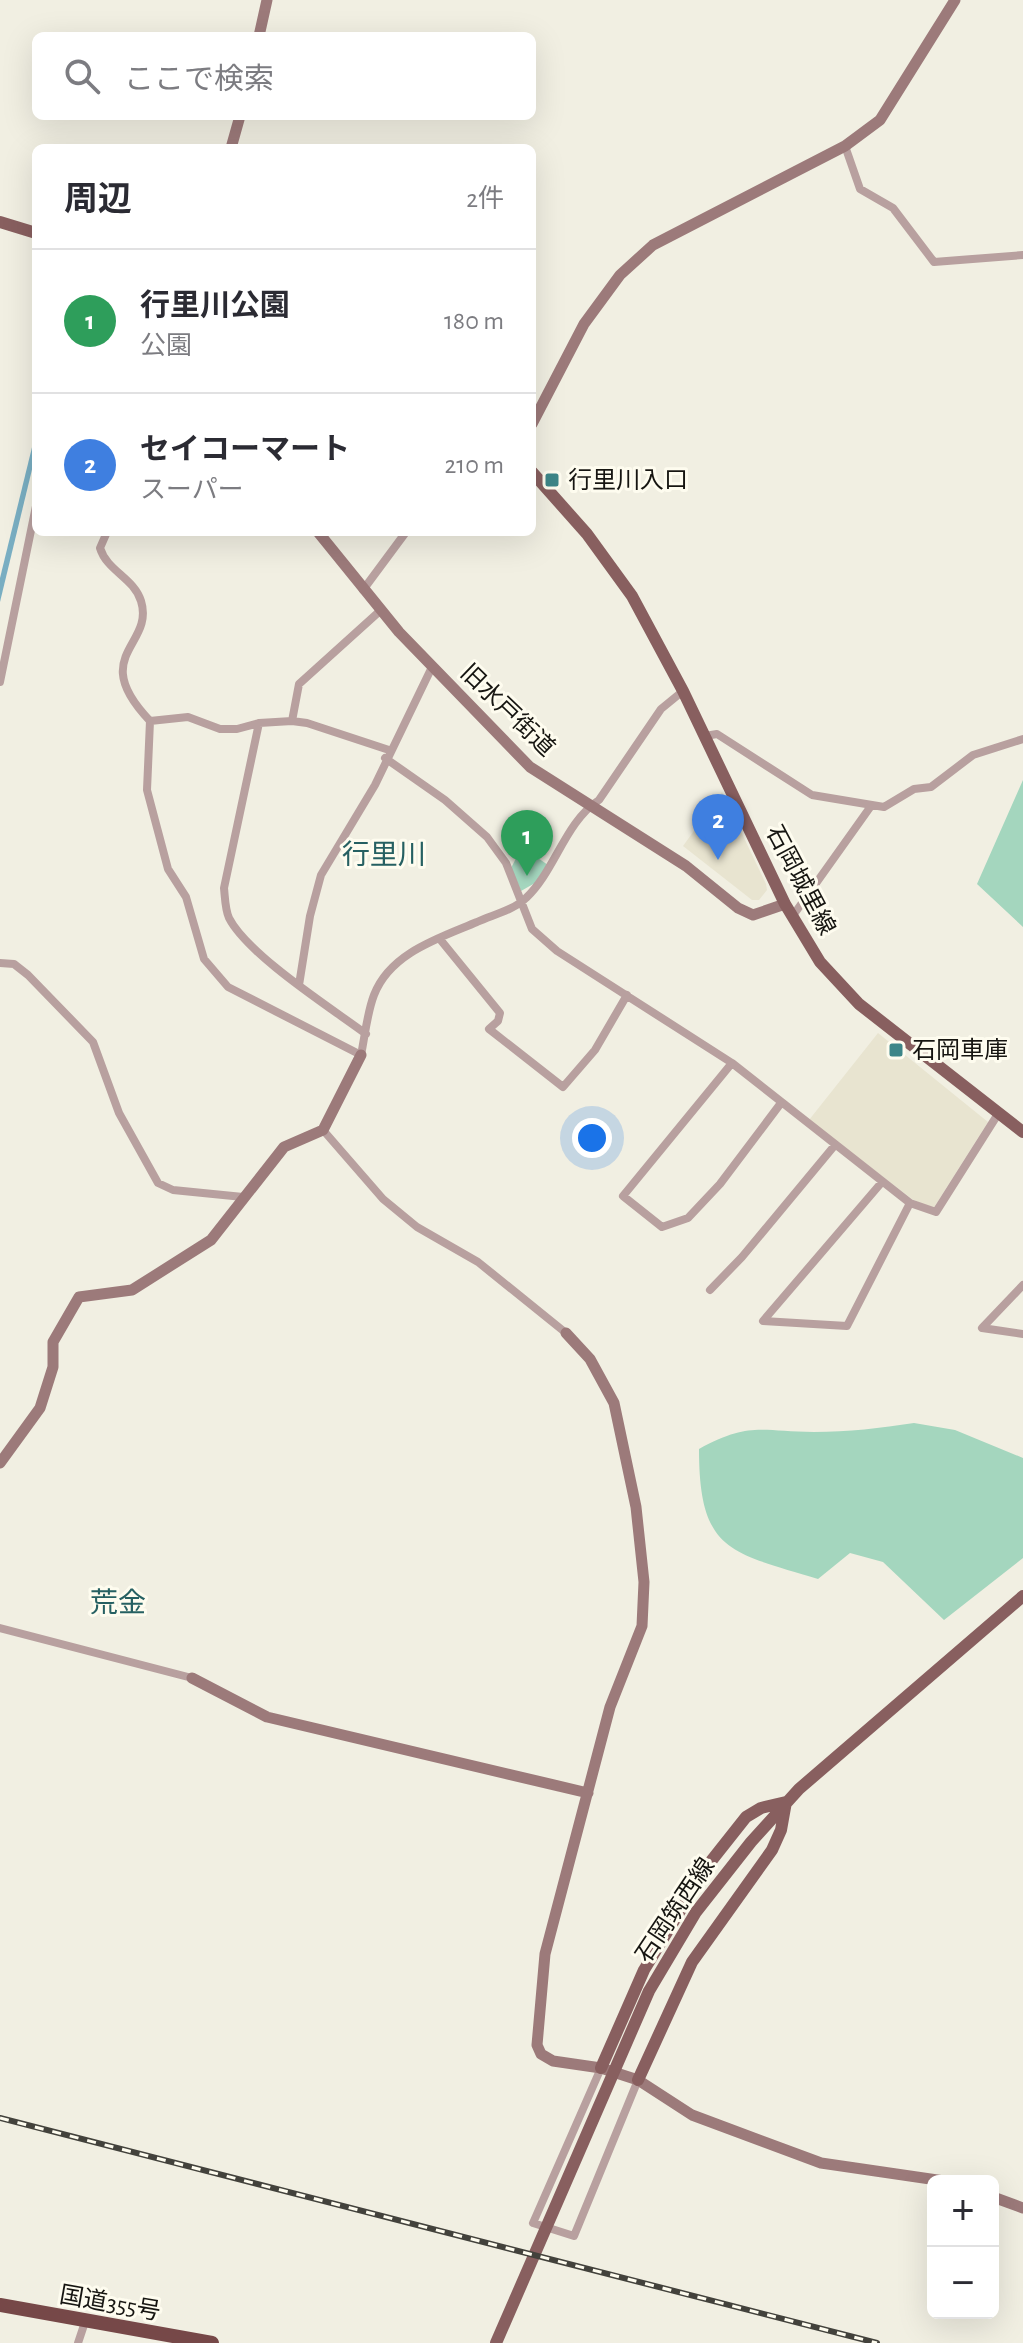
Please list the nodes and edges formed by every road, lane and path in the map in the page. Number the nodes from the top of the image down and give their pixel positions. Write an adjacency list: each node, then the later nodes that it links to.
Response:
1 (267, 0): 3 (street)
2 (955, 0): 6 (street)
3 (260, 32)
4 (239, 120): 5 (street)
5 (232, 144)
6 (845, 146): 9 (street); 10 (street)
7 (0, 222): 8 (main road)
8 (32, 232)
9 (1023, 255)
10 (536, 416)
11 (536, 477): 20 (main road, 石岡城里線)
12 (32, 526): 19 (street)
13 (105, 536): 21 (street)
14 (321, 536): 16 (street, 旧水戸街道)
15 (403, 536): 16 (street)
16 (363, 590): 17 (street, 旧水戸街道)
17 (381, 610): 18 (street, 旧水戸街道); 22 (street)
18 (432, 667): 26 (street); 27 (street, 旧水戸街道)
19 (0, 682)
20 (683, 691): 24 (main road, 石岡城里線); 27 (street)
21 (150, 721): 23 (street); 37 (street)
22 (292, 721): 23 (street); 26 (street)
23 (259, 723): 34 (street)
24 (705, 736): 28 (street); 30 (main road, 石岡城里線)
25 (1023, 739): 28 (street)
26 (387, 754): 29 (street); 34 (street)
27 (590, 806): 29 (street); 30 (street, 旧水戸街道)
28 (871, 806): 31 (street)
29 (522, 903): 32 (street); 35 (street)
30 (785, 904): 31 (main road, 石岡城里線)
31 (792, 917): 40 (main road, 石岡城里線)
32 (439, 938): 35 (street); 36 (street)
33 (0, 963): 45 (street)
34 (299, 985): 36 (street)
35 (627, 995): 38 (street)
36 (366, 1034): 37 (street)
37 (361, 1055): 41 (street)
38 (732, 1063): 39 (street); 39 (street)
39 (781, 1103): 43 (street)
40 (998, 1114): 42 (main road, 石岡城里線); 46 (street)
41 (323, 1130): 45 (street); 49 (street)
42 (1023, 1132)
43 (835, 1145): 44 (street); 48 (street)
44 (882, 1182): 46 (street); 46 (street)
45 (243, 1197): 51 (street)
46 (910, 1203)
47 (1023, 1285): 50 (street)
48 (710, 1290)
49 (566, 1333): 55 (street)
50 (1023, 1334)
51 (0, 1463)
52 (1023, 1596): 56 (main road, 石岡筑西線)
53 (0, 1628): 54 (street)
54 (192, 1678): 55 (street)
55 (588, 1793): 57 (street)
56 (786, 1802): 57 (main road); 58 (main road); 66 (main road, 石岡筑西線)
57 (601, 2068): 58 (street); 58 (street)
58 (638, 2080): 59 (street)
59 (927, 2179)
60 (999, 2199): 61 (street)
61 (1023, 2208)
62 (0, 2305): 63 (highway, 国道355号)
63 (85, 2322): 64 (street); 65 (highway, 国道355号)
64 (78, 2343)
65 (212, 2343)
66 (496, 2343)

